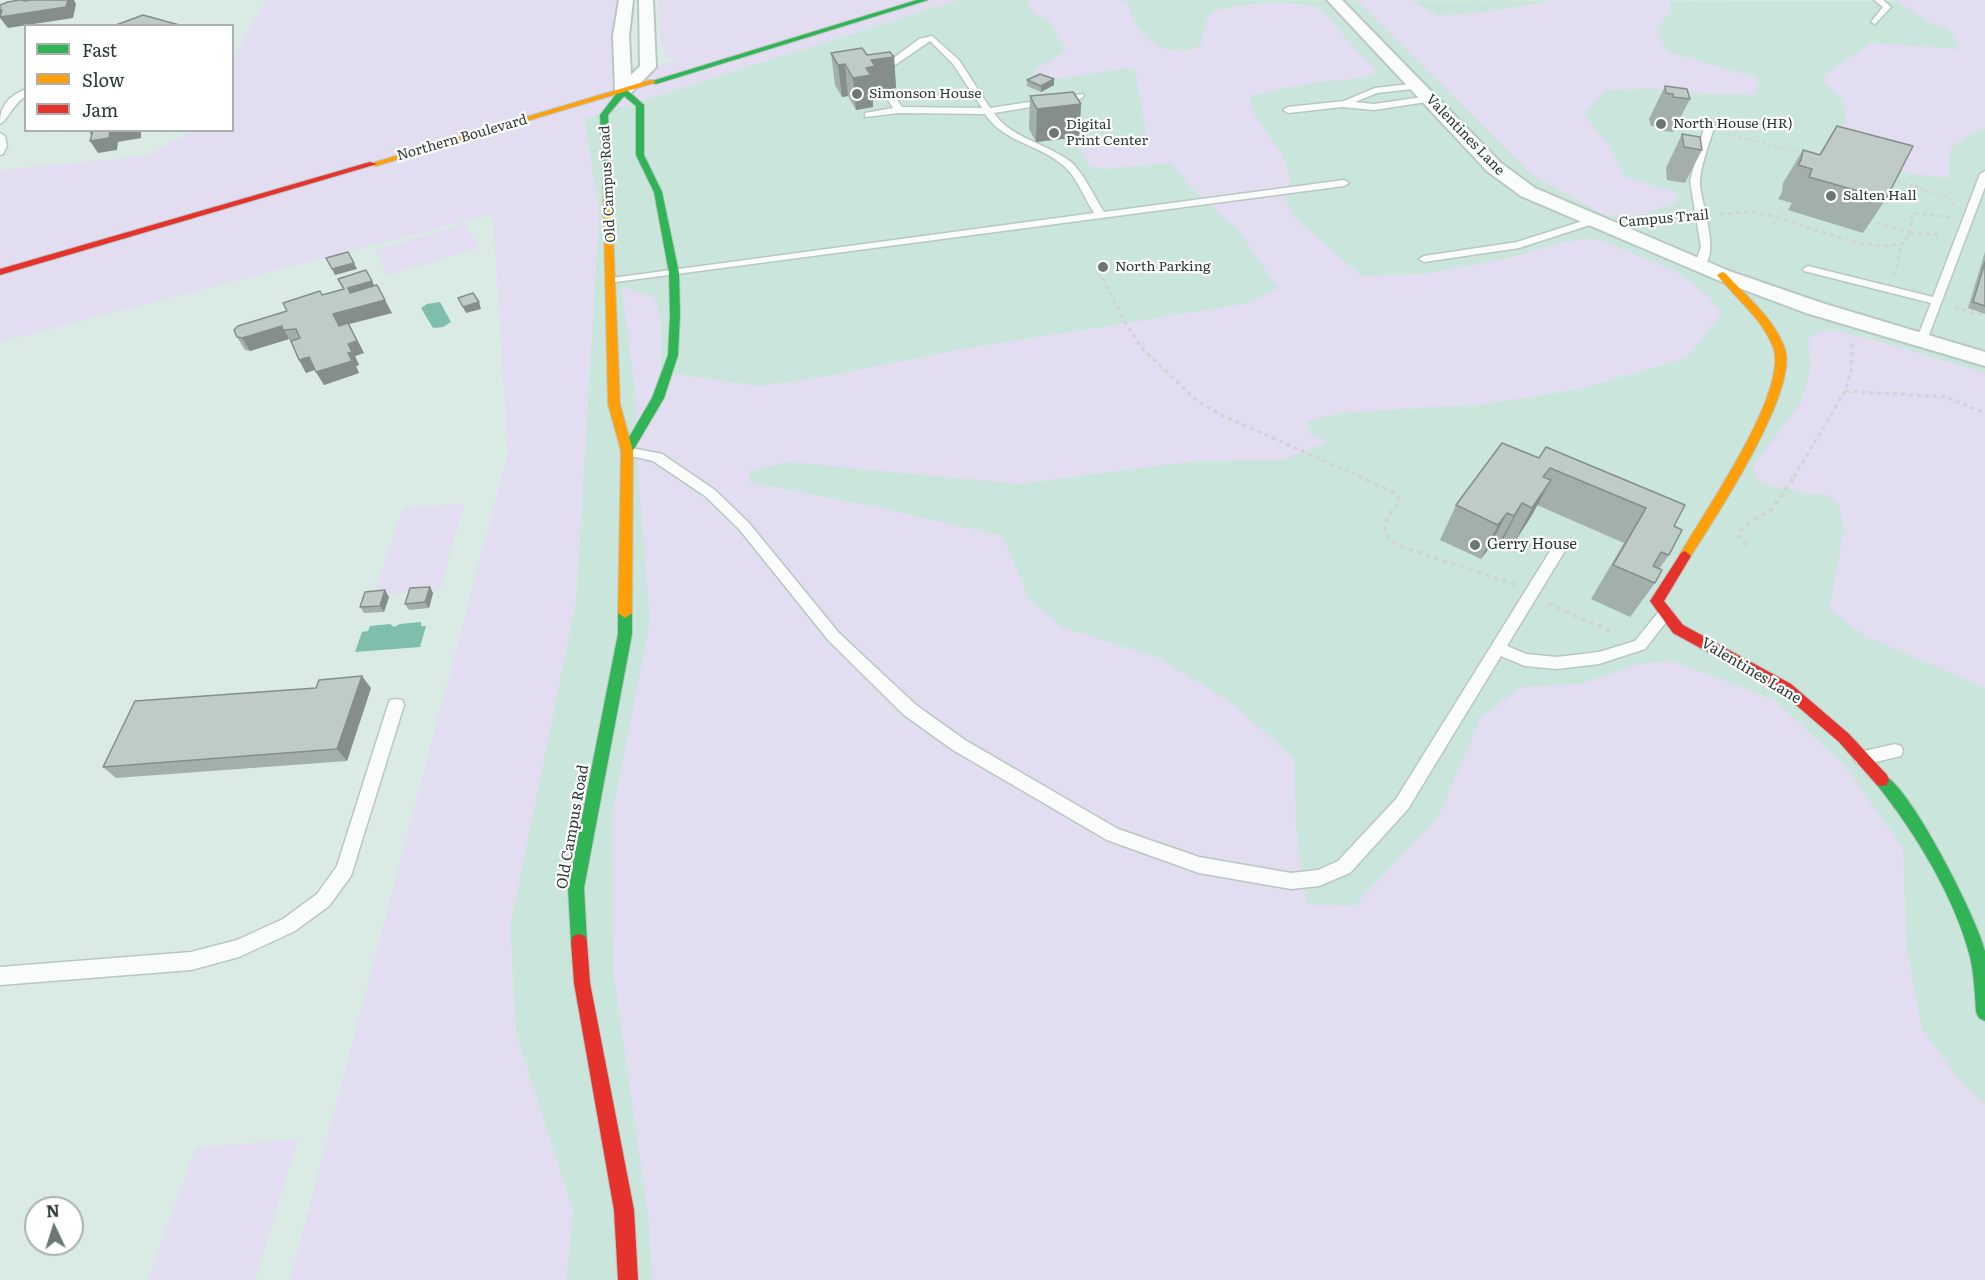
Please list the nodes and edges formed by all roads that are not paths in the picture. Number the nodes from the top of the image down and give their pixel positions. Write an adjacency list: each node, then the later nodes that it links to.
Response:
1 (626, 0): 7 (street)
2 (646, 0): 7 (street)
3 (924, 0): 7 (street, Northern Boulevard)
4 (1334, 0): 8 (street, Valentines Lane)
5 (1878, 0): 6 (lane)
6 (1875, 22)
7 (623, 91): 27 (street, Northern Boulevard); 28 (street, Old Campus Road); 30 (street, Old Campus Road)
8 (1424, 92): 11 (lane); 11 (lane); 23 (street, Valentines Lane)
9 (24, 93): 16 (lane)
10 (1080, 96): 14 (lane)
11 (1342, 104): 13 (lane)
12 (899, 110): 14 (lane); 14 (lane); 15 (lane)
13 (1288, 110)
14 (988, 111): 22 (lane)
15 (868, 115)
16 (0, 121)
17 (1709, 127): 25 (lane)
18 (0, 136): 19 (lane)
19 (0, 152)
20 (1985, 174): 31 (lane)
21 (1344, 183): 22 (lane)
22 (1101, 216): 28 (lane)
23 (1592, 221): 24 (lane); 25 (street, Valentines Lane)
24 (1424, 259)
25 (1699, 266): 29 (street, Valentines Lane)
26 (1808, 269): 31 (lane)
27 (0, 272)
28 (674, 273): 30 (lane); 36 (street, Old Campus Road)
29 (1722, 275): 32 (street, Valentines Lane); 33 (street, Valentines Lane)
30 (612, 281): 36 (street, Old Campus Road)
31 (1937, 301): 34 (lane)
32 (1814, 308): 33 (street); 34 (street, Valentines Lane)
33 (1766, 326): 38 (street, Valentines Lane)
34 (1922, 341): 35 (street, Valentines Lane)
35 (1985, 359)
36 (627, 451): 39 (lane); 45 (street, Old Campus Road)
37 (1562, 544): 39 (lane)
38 (1666, 613): 39 (lane); 42 (street, Valentines Lane)
39 (1498, 649)
40 (396, 705): 43 (lane)
41 (1895, 751): 42 (lane)
42 (1862, 758): 44 (street, Valentines Lane)
43 (0, 976)
44 (1985, 1012)
45 (628, 1280)

